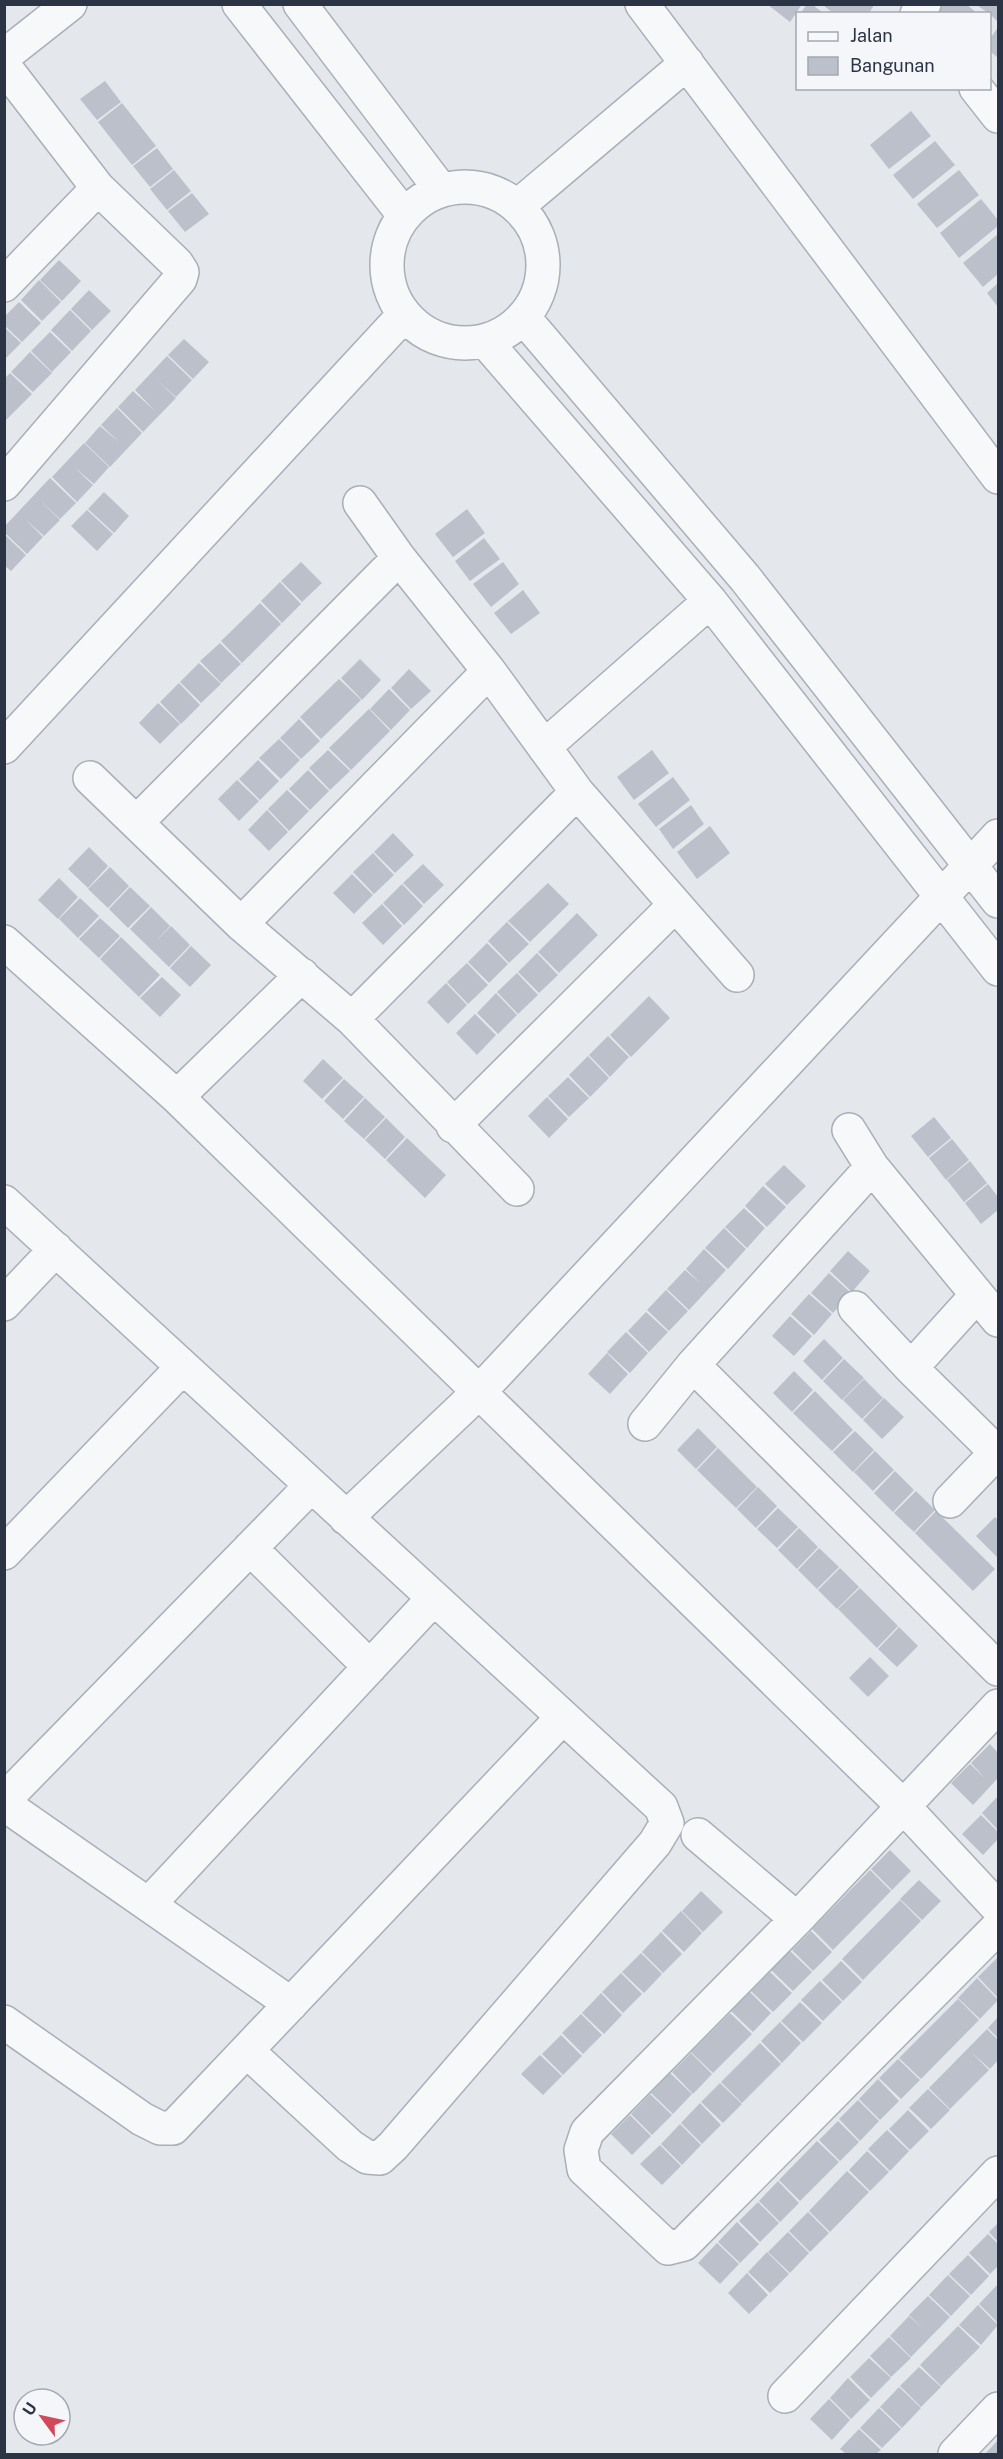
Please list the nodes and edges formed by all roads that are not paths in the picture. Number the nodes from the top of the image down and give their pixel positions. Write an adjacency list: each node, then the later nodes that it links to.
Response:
1 (70, 4): 5 (street)
2 (239, 4): 13 (street)
3 (300, 4): 11 (street)
4 (642, 4): 6 (street)
5 (4, 57)
6 (687, 63): 12 (street); 18 (street)
7 (4, 66): 10 (street)
8 (978, 90): 9 (street)
9 (999, 116)
10 (98, 188): 14 (street); 19 (street)
11 (441, 190): 12 (street); 13 (street)
12 (518, 206): 16 (street)
13 (404, 215): 15 (street)
14 (4, 285)
15 (403, 316): 17 (street); 24 (street)
16 (524, 318): 17 (street); 30 (street)
17 (486, 342): 22 (street)
18 (999, 477)
19 (4, 484)
20 (360, 503): 21 (street)
21 (399, 558): 23 (street); 28 (street)
22 (710, 602): 25 (street); 31 (street)
23 (489, 671): 25 (street); 34 (street)
24 (4, 747)
25 (544, 747): 27 (street)
26 (90, 778): 28 (street)
27 (576, 792): 33 (street); 39 (street)
28 (137, 822): 34 (street)
29 (999, 836): 30 (street)
30 (971, 865): 31 (street); 32 (street)
31 (940, 896): 36 (street); 54 (street)
32 (999, 901)
33 (675, 905): 38 (street); 41 (street)
34 (241, 924): 37 (street)
35 (4, 942): 40 (street)
36 (999, 969)
37 (302, 975): 39 (street); 40 (street)
38 (737, 975)
39 (352, 1019): 41 (street)
40 (177, 1097): 54 (street)
41 (453, 1126): 44 (street)
42 (849, 1131): 43 (street)
43 (872, 1167): 47 (street); 51 (street)
44 (517, 1189)
45 (4, 1202): 46 (street)
46 (56, 1249): 48 (street); 52 (street)
47 (977, 1295): 50 (street); 53 (street)
48 (4, 1304)
49 (855, 1308): 53 (street)
50 (999, 1320)
51 (693, 1365): 55 (street); 64 (street)
52 (183, 1367): 57 (street); 61 (street)
53 (911, 1368): 56 (street)
54 (480, 1391): 59 (street); 68 (street)
55 (645, 1424)
56 (998, 1452): 58 (street)
57 (311, 1485): 59 (street); 60 (street)
58 (950, 1501)
59 (346, 1518): 62 (street)
60 (250, 1548): 63 (street); 67 (street)
61 (4, 1553)
62 (433, 1599): 63 (street); 66 (street)
63 (370, 1667): 70 (street)
64 (999, 1669)
65 (999, 1706): 68 (street)
66 (562, 1718): 74 (street); 76 (street)
67 (4, 1802): 70 (street)
68 (904, 1807): 71 (street); 72 (street)
69 (698, 1835): 72 (street)
70 (149, 1905): 74 (street)
71 (999, 1908)
72 (797, 1919): 73 (street)
73 (999, 1927)
74 (291, 2004): 76 (street)
75 (4, 2022): 76 (street)
76 (247, 2051)
77 (999, 2172): 78 (street)
78 (785, 2396)
79 (999, 2409): 80 (street)
80 (955, 2454)

